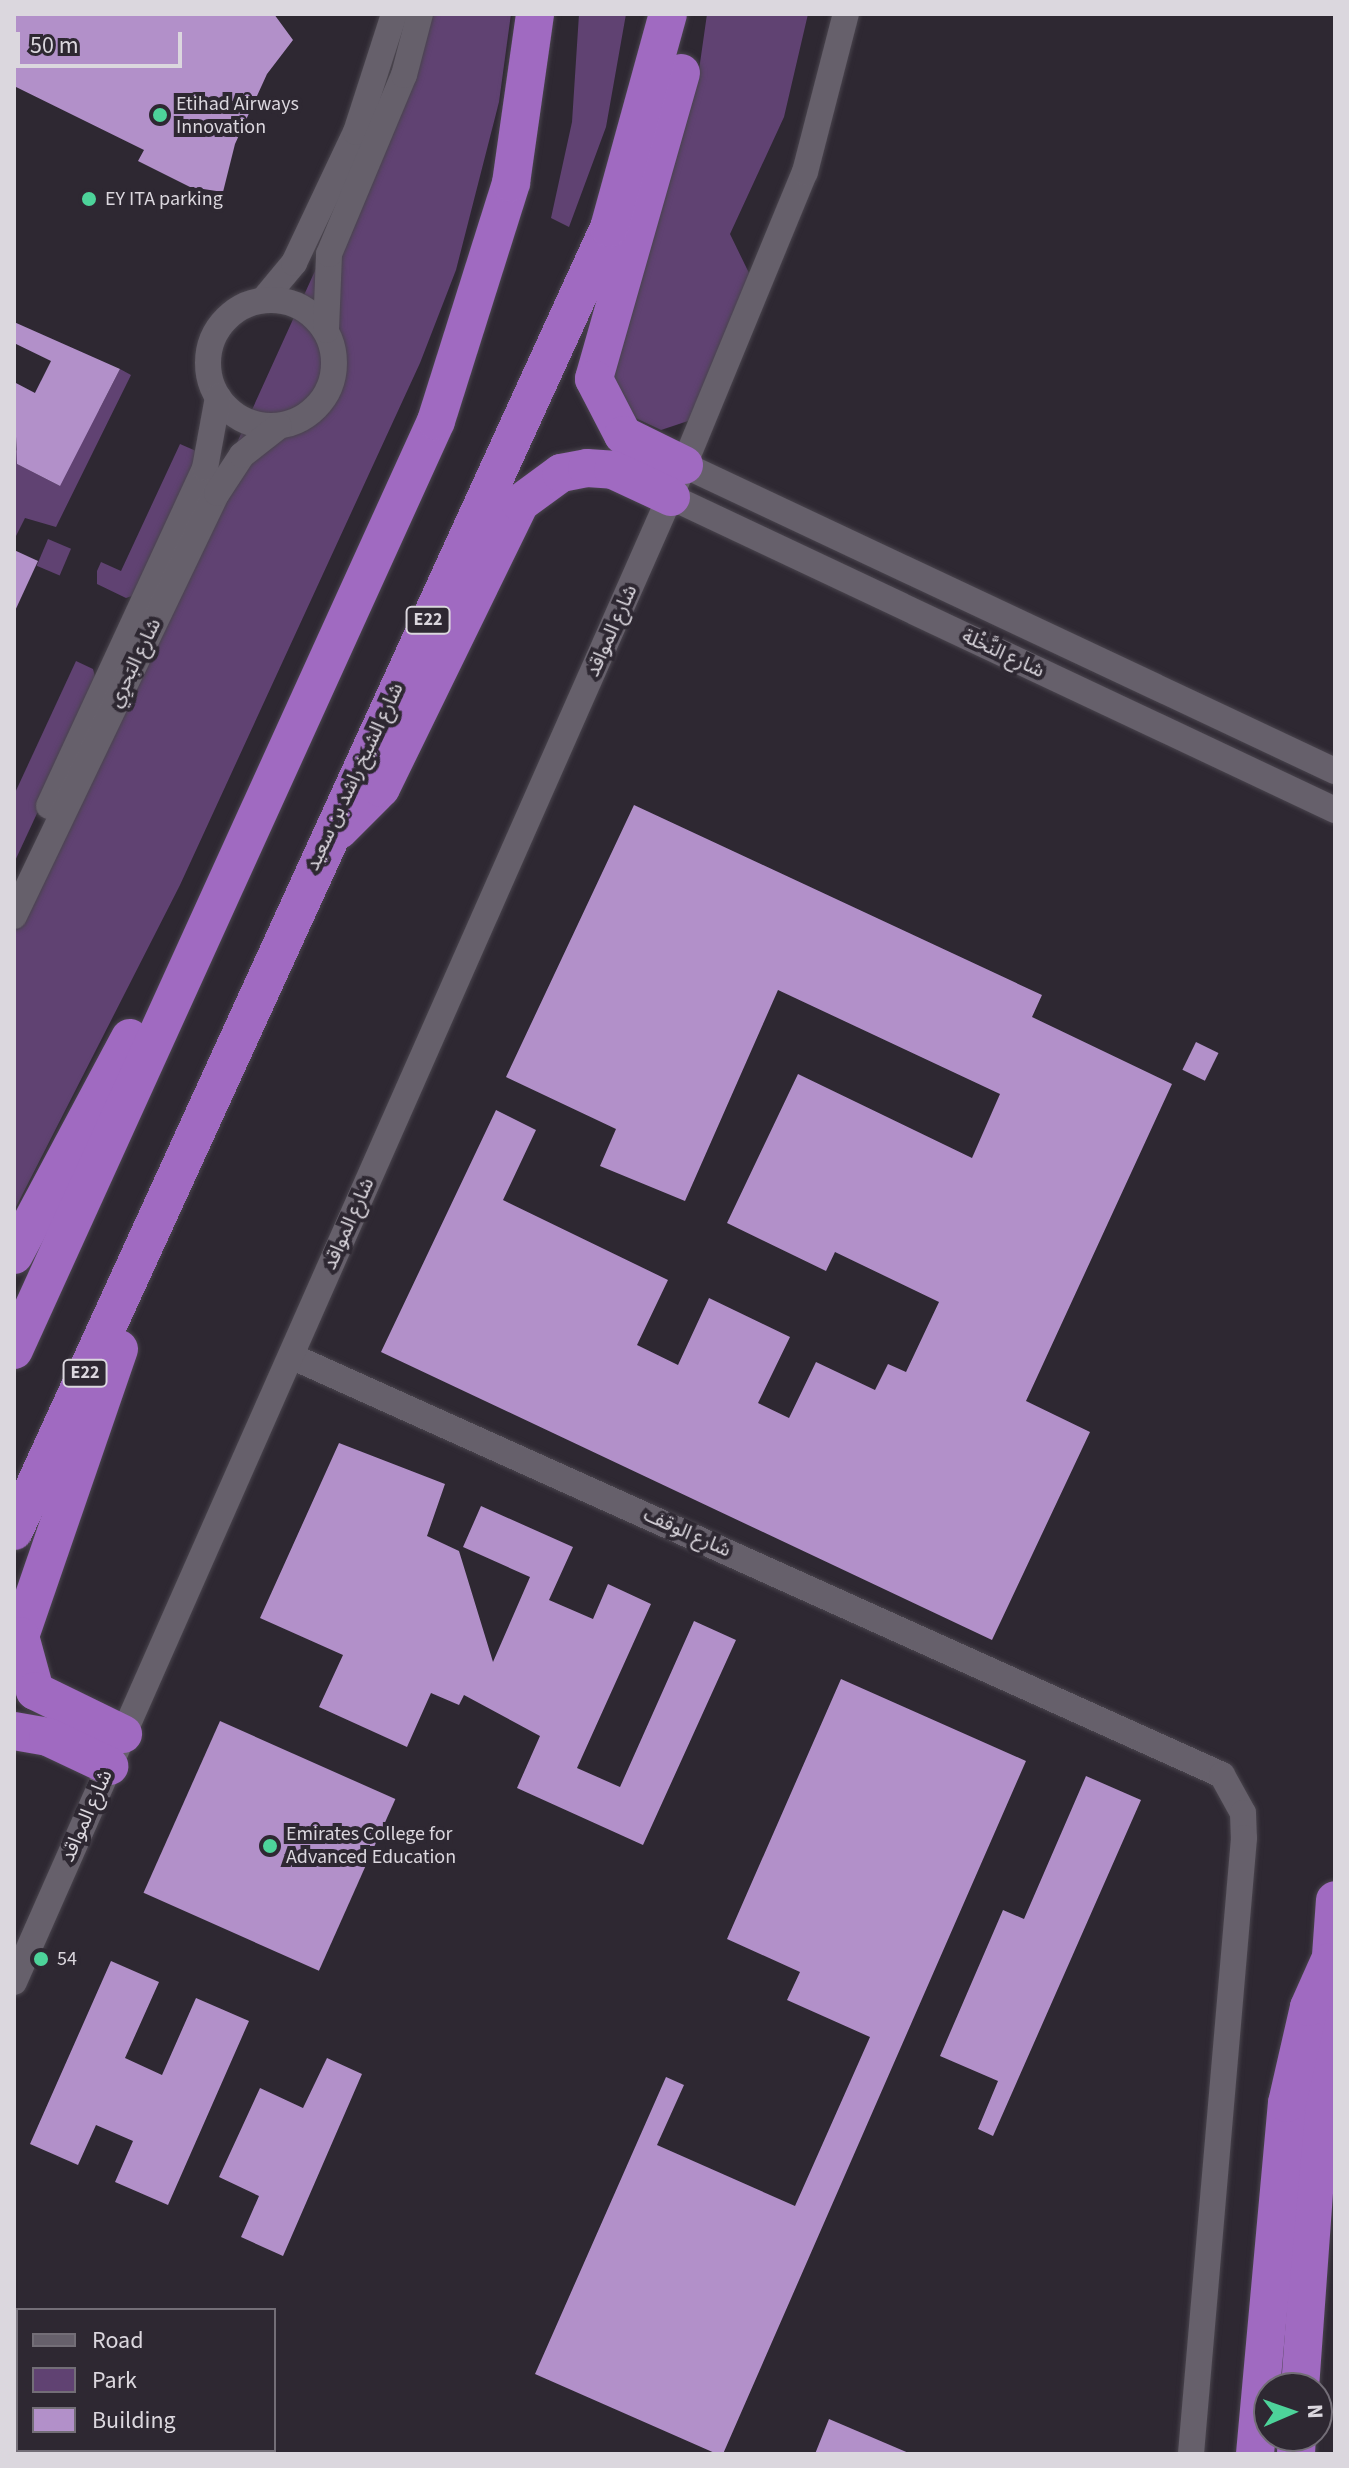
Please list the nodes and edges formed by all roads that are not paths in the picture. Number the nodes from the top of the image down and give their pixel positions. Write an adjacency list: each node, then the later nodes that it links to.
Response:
1 (394, 14): 8 (street)
2 (420, 14): 9 (street)
3 (535, 14): 13 (highway)
4 (668, 14): 16 (highway, شارع الشيخ راشد بن سعيد / E22)
5 (690, 14): 12 (highway)
6 (846, 14): 12 (street, شارع المواقد)
7 (857, 14): 12 (street, شارع المواقد)
8 (264, 299): 9 (street); 10 (street)
9 (326, 330): 11 (street)
10 (218, 397): 11 (street); 17 (street, شارع البَحرِي)
11 (279, 426): 18 (street, شارع البَحرِي)
12 (678, 481): 14 (street, شارع النَّخْلة); 15 (street, شارع النَّخْلة); 16 (highway); 22 (street, شارع المواقد)
13 (288, 743): 20 (highway); 21 (highway)
14 (1335, 771)
15 (1335, 810)
16 (327, 838): 19 (highway, شارع الشيخ راشد بن سعيد / E22)
17 (14, 901)
18 (14, 916)
19 (156, 1215): 23 (highway, شارع الشيخ راشد بن سعيد / E22); 25 (highway)
20 (14, 1255)
21 (14, 1350)
22 (291, 1356): 25 (street, شارع المواقد); 30 (street, شارع الوقف)
23 (14, 1531)
24 (14, 1731): 25 (highway)
25 (116, 1750): 28 (street, شارع المواقد)
26 (1335, 1900): 27 (highway)
27 (1329, 1962): 29 (highway); 31 (highway)
28 (14, 1982)
29 (1301, 2372)
30 (1191, 2454)
31 (1255, 2454)

